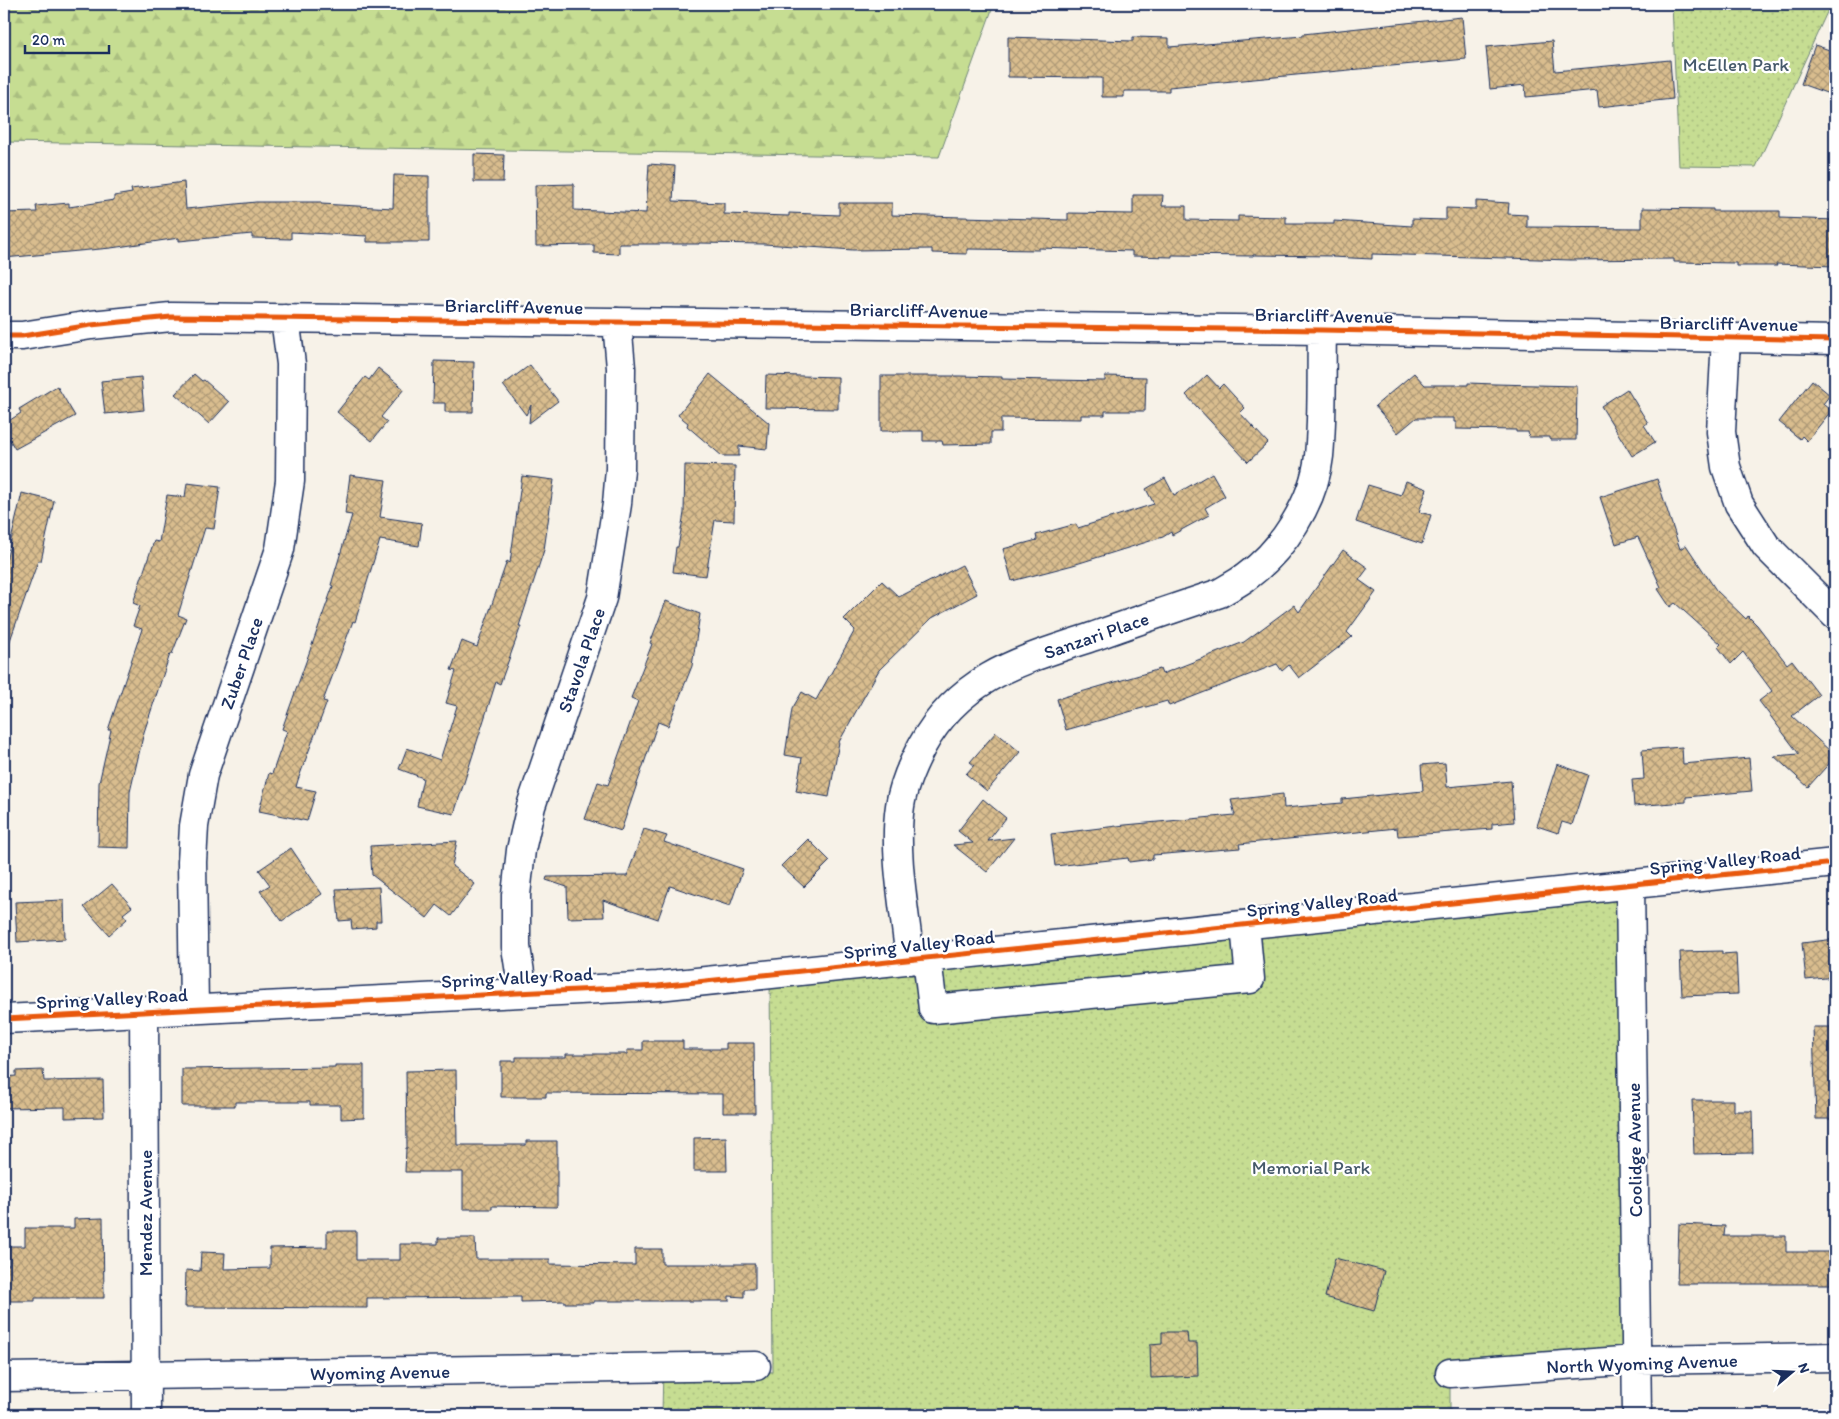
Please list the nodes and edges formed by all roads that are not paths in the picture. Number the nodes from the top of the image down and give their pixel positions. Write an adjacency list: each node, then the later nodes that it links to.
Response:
1 (285, 318): 2 (street, Briarcliff Avenue); 4 (street, Briarcliff Avenue); 13 (street, Zuber Place)
2 (617, 322): 3 (street, Briarcliff Avenue); 12 (street, Stavola Place)
3 (1322, 330): 5 (street, Briarcliff Avenue); 11 (street, Sanzari Place)
4 (4, 336)
5 (1726, 338): 6 (street, Briarcliff Avenue); 7 (street)
6 (1835, 340)
7 (1835, 615)
8 (1835, 863): 9 (street, Spring Valley Road)
9 (1630, 884): 10 (street, Spring Valley Road); 17 (street, Coolidge Avenue)
10 (1245, 925): 11 (street, Spring Valley Road); 11 (street, Sanzari Place)
11 (918, 959): 12 (street, Spring Valley Road)
12 (523, 992): 13 (street, Spring Valley Road)
13 (194, 1008): 14 (street, Spring Valley Road)
14 (144, 1010): 15 (street, Spring Valley Road); 20 (street, Mendez Avenue)
15 (4, 1018)
16 (1835, 1358): 17 (street, North Wyoming Avenue)
17 (1636, 1360): 19 (street, North Wyoming Avenue); 23 (street, Coolidge Avenue)
18 (756, 1366): 20 (street, Wyoming Avenue)
19 (1450, 1373)
20 (146, 1375): 21 (street, Wyoming Avenue); 22 (street, Mendez Avenue)
21 (4, 1377)
22 (146, 1415)
23 (1637, 1415)

